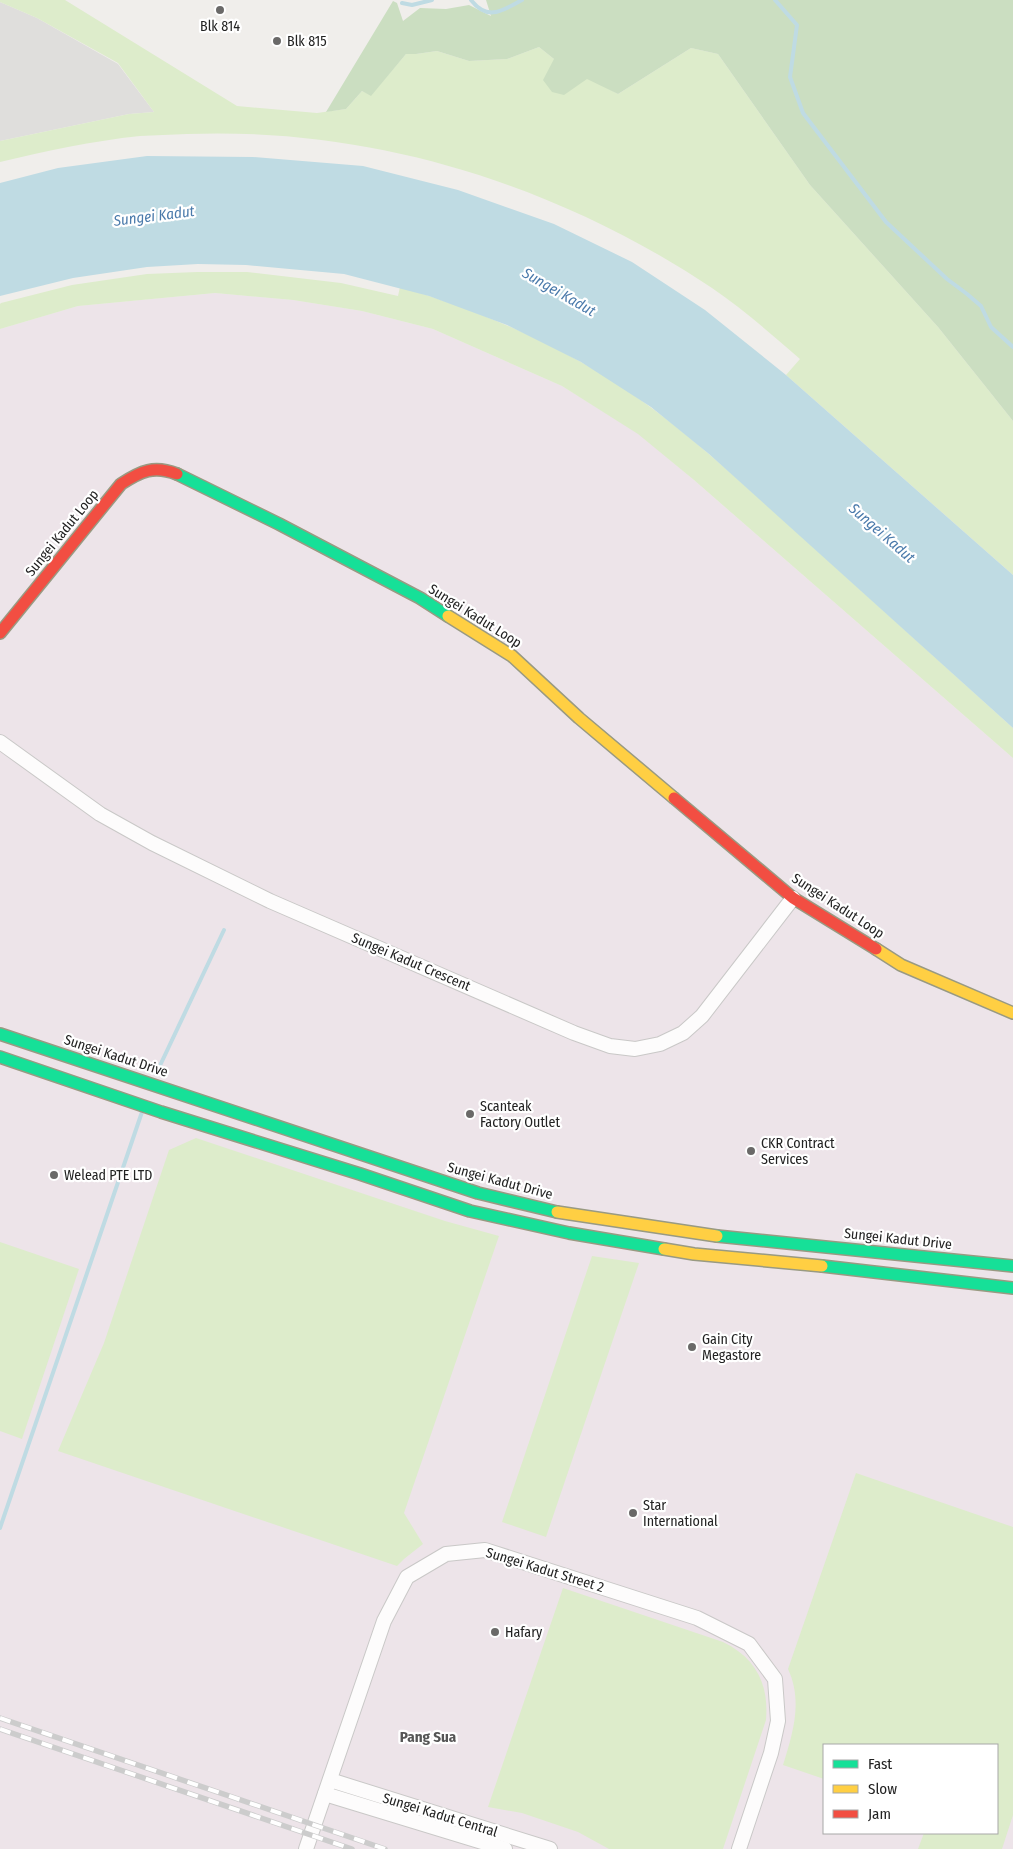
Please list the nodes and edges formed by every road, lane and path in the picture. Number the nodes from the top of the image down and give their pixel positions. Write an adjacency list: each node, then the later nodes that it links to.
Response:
1 (0, 633): 3 (main road, Sungei Kadut Loop)
2 (0, 742): 3 (street, Sungei Kadut Crescent)
3 (793, 898): 4 (main road, Sungei Kadut Loop)
4 (1013, 1012)
5 (0, 1034): 7 (main road, Sungei Kadut Drive)
6 (0, 1058): 8 (main road)
7 (1013, 1266)
8 (1013, 1288)
9 (330, 1780): 10 (street, Sungei Kadut Street 2); 13 (street, Sungei Kadut Central); 14 (street, Sungei Kadut Street 2)
10 (325, 1794): 11 (street, Sungei Kadut Street 2); 12 (street, Sungei Kadut Central)
11 (306, 1849)
12 (506, 1849)
13 (550, 1849)
14 (739, 1849)

